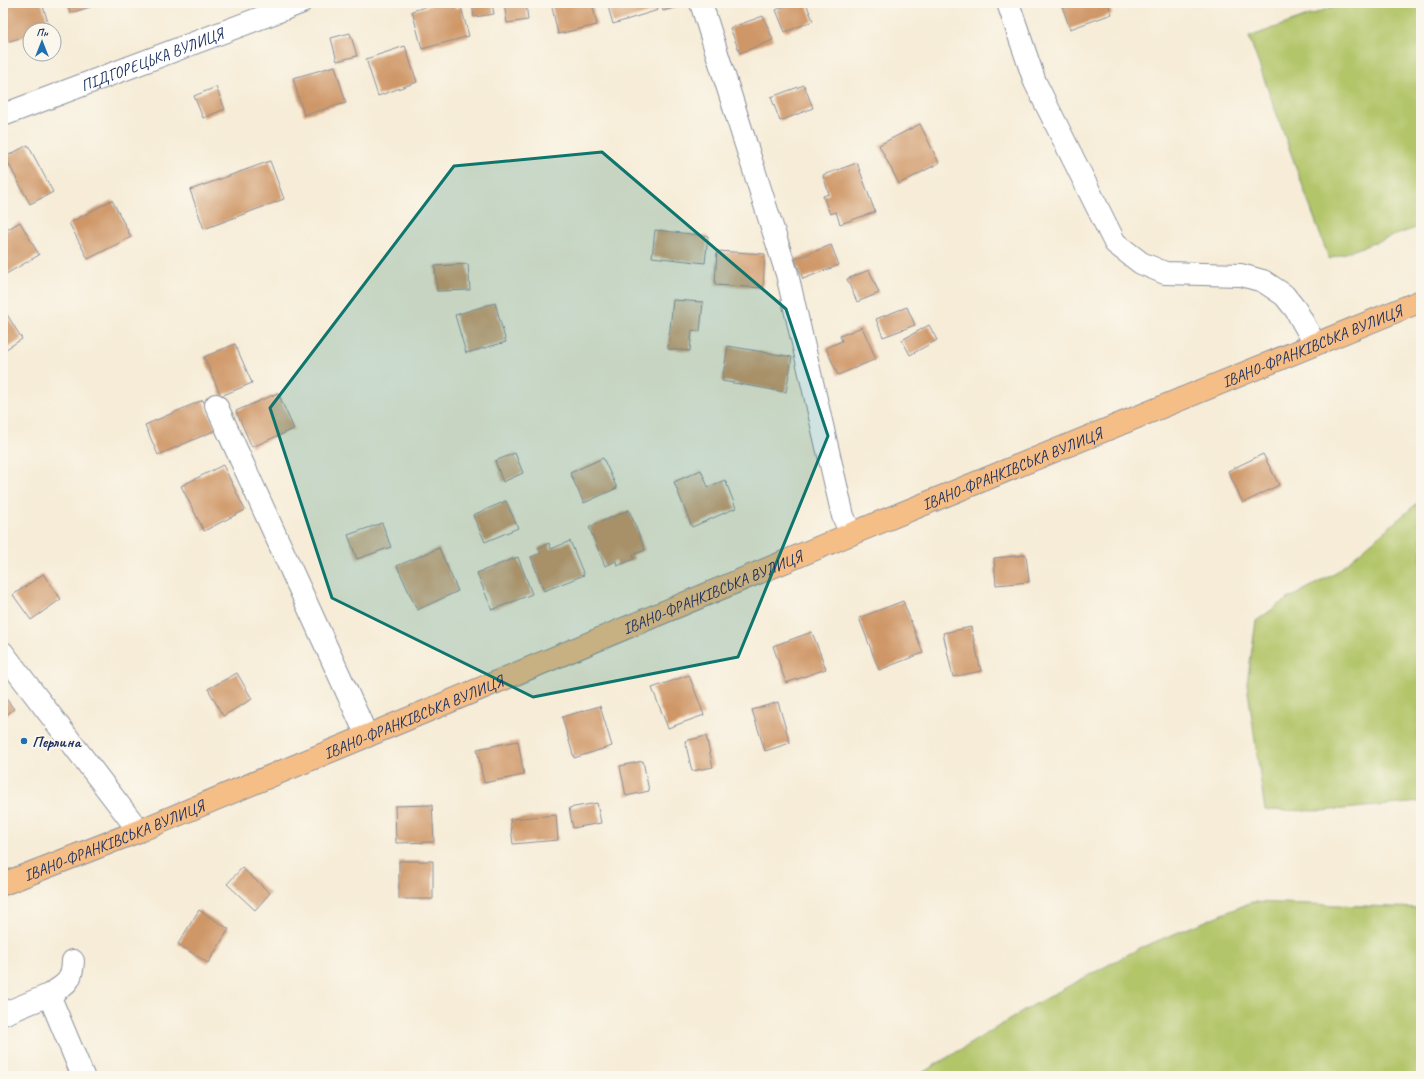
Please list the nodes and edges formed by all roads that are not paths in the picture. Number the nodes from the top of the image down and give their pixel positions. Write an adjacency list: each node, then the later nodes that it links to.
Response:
1 (300, 3): 4 (street, ПІДГОРЕЦЬКА ВУЛИЦЯ)
2 (701, 3): 8 (street)
3 (1008, 3): 6 (street)
4 (3, 115)
5 (1421, 301): 6 (main road, ІВАНО-ФРАНКІВСЬКА ВУЛИЦЯ)
6 (1316, 344): 8 (main road, ІВАНО-ФРАНКІВСЬКА ВУЛИЦЯ)
7 (216, 404): 10 (street)
8 (851, 534): 10 (main road, ІВАНО-ФРАНКІВСЬКА ВУЛИЦЯ)
9 (3, 653): 11 (street)
10 (367, 736): 11 (main road, ІВАНО-ФРАНКІВСЬКА ВУЛИЦЯ)
11 (139, 831): 12 (main road, ІВАНО-ФРАНКІВСЬКА ВУЛИЦЯ)
12 (3, 884)
13 (73, 961): 14 (street)
14 (49, 995): 15 (street); 16 (street)
15 (5, 1008)
16 (83, 1076)

